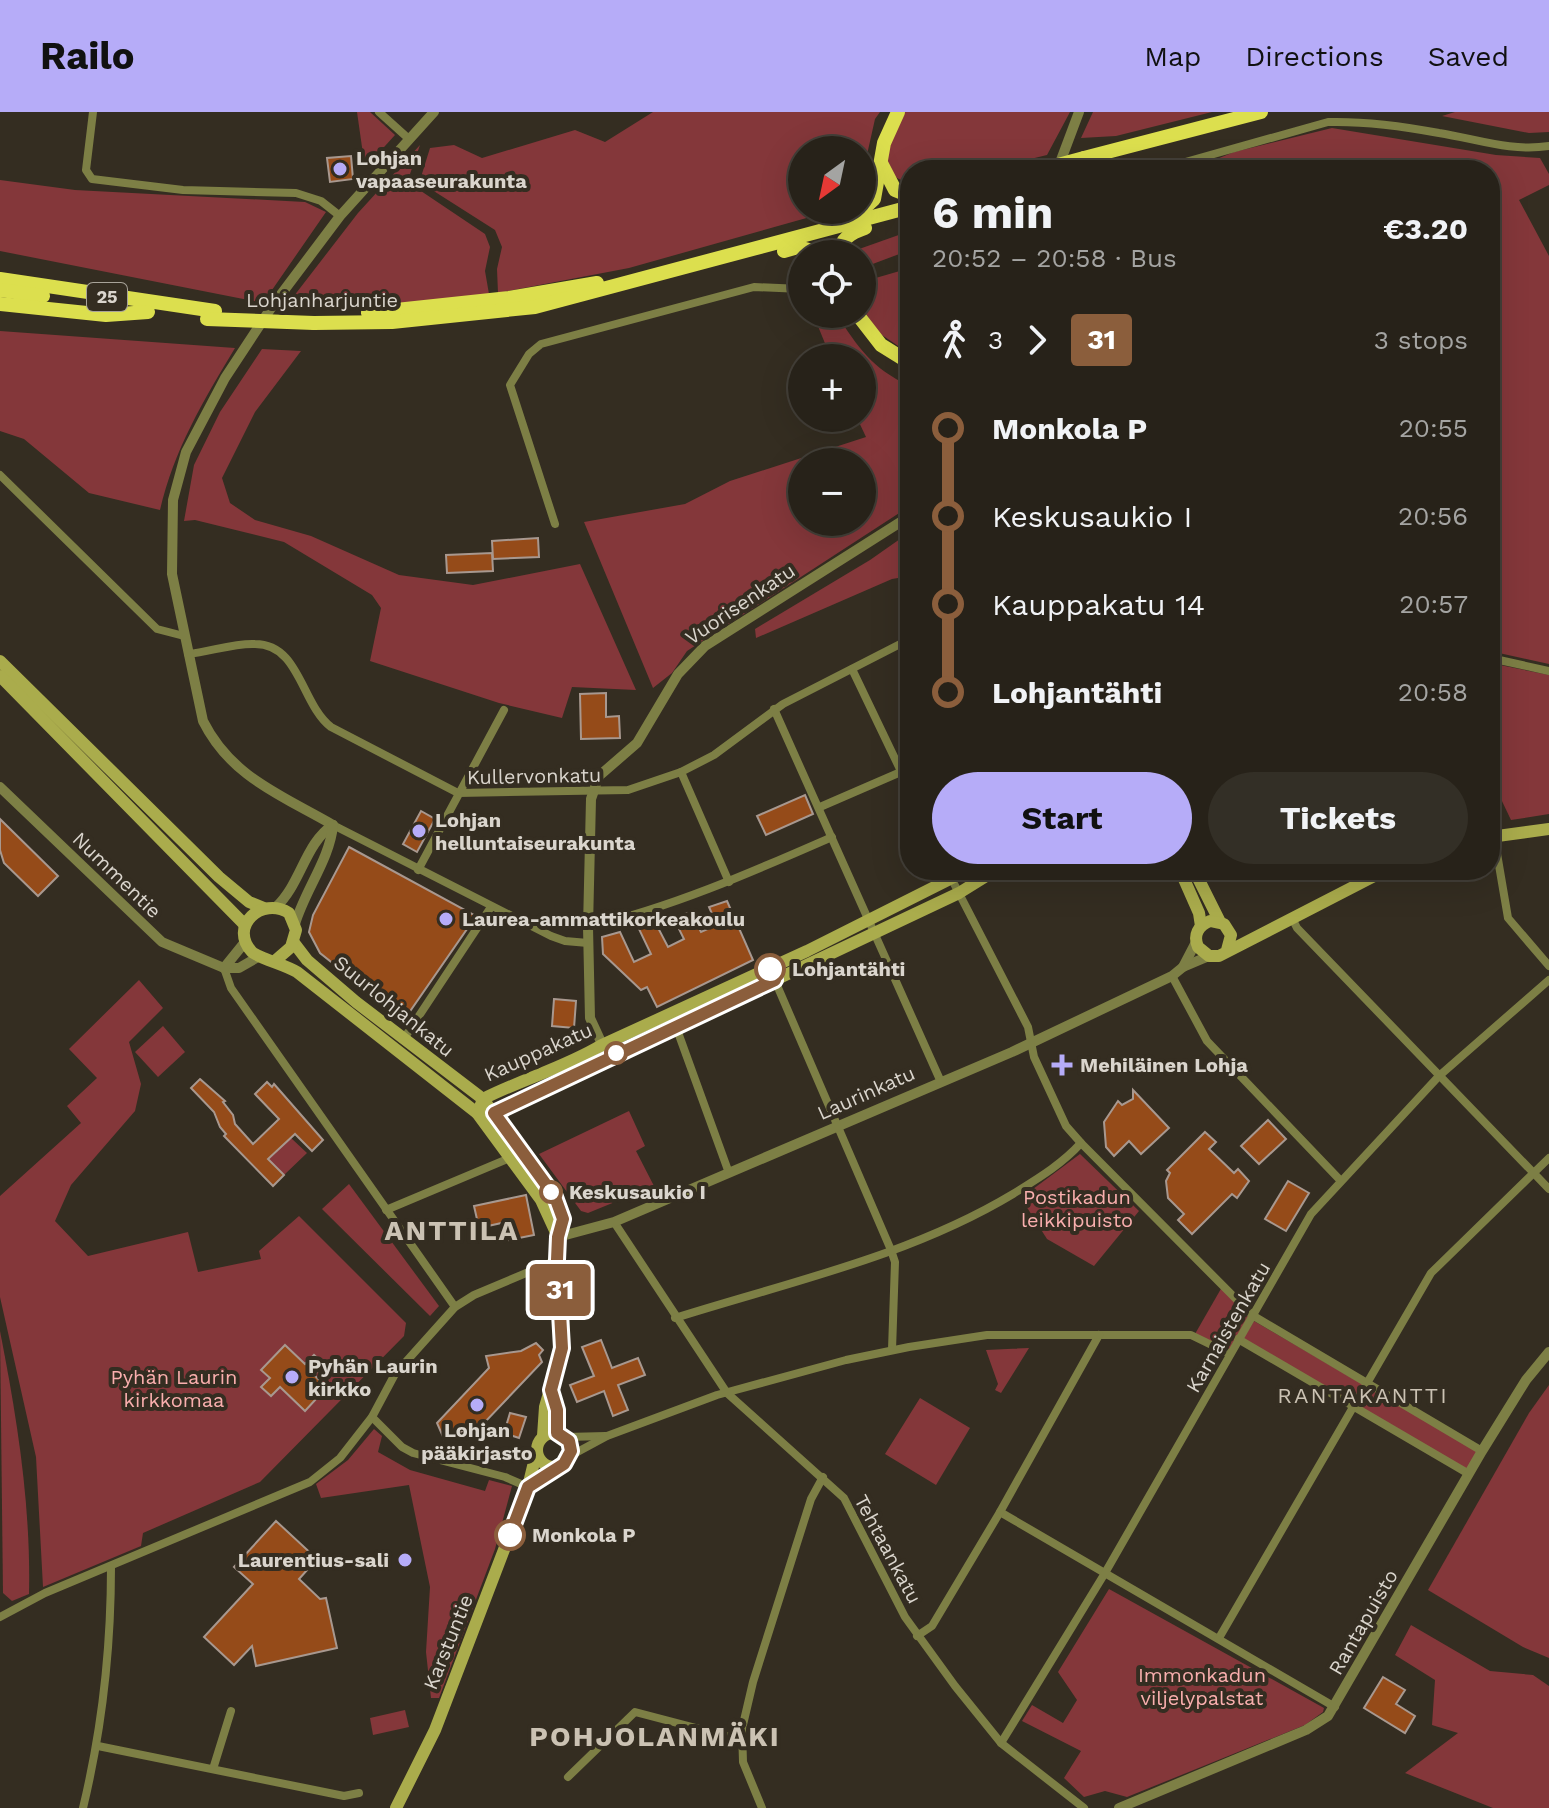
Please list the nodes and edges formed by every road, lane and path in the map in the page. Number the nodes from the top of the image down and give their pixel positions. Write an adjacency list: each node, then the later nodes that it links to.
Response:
1 (93, 112): 16 (street)
2 (379, 112): 7 (street)
3 (434, 112): 7 (street)
4 (898, 112): 12 (highway)
5 (1079, 112): 9 (street)
6 (1261, 112): 10 (highway, bridge)
7 (409, 139): 16 (street)
8 (1549, 146): 11 (street)
9 (1060, 160)
10 (1078, 160)
11 (1193, 160)
12 (881, 163): 13 (highway); 17 (highway)
13 (900, 192)
14 (900, 210): 15 (highway, Lohjanharjuntie / 25)
15 (893, 212): 17 (highway, Lohjanharjuntie / 25); 18 (highway)
16 (340, 216): 32 (street)
17 (821, 233): 20 (highway, Lohjanharjuntie / 25)
18 (844, 240)
19 (788, 250): 20 (highway)
20 (733, 256): 26 (highway, Lohjanharjuntie / 25, bridge)
21 (0, 279): 26 (highway, Lohjanharjuntie / 25)
22 (788, 288): 31 (street)
23 (0, 290): 25 (highway, Lohjanharjuntie / 25)
24 (0, 304): 25 (highway)
25 (148, 312): 26 (highway, Lohjanharjuntie / 25)
26 (211, 315)
27 (868, 328): 28 (highway)
28 (900, 357)
29 (0, 475): 32 (street)
30 (900, 522): 46 (street, Vuorisenkatu)
31 (555, 524)
32 (184, 636): 34 (street)
33 (900, 644): 37 (street, Kullervonkatu)
34 (188, 654): 47 (street, Kullervonkatu); 49 (street)
35 (1500, 660): 38 (street)
36 (0, 661): 64 (main road)
37 (852, 669): 40 (street, Kullervonkatu); 42 (street)
38 (1549, 671)
39 (0, 676): 67 (main road)
40 (774, 709): 43 (street, Kullervonkatu); 48 (street)
41 (504, 710): 47 (street)
42 (900, 759)
43 (681, 772): 46 (street, Kullervonkatu); 61 (street)
44 (900, 773): 48 (street)
45 (0, 787): 83 (street, Nummentie)
46 (592, 791): 47 (street, Kullervonkatu); 71 (street)
47 (458, 793): 53 (street)
48 (820, 807): 52 (street)
49 (333, 825): 53 (street); 64 (street); 66 (street)
50 (1549, 829): 51 (main road)
51 (1500, 836)
52 (832, 837): 61 (street); 68 (street)
53 (418, 870): 63 (street)
54 (1500, 878): 81 (street)
55 (941, 880): 68 (main road, Kauppakatu)
56 (952, 880): 62 (street)
57 (980, 880): 62 (main road, Kauppakatu)
58 (1184, 880): 69 (main road)
59 (1200, 880): 70 (main road)
60 (1365, 880): 65 (main road)
61 (729, 882): 71 (street)
62 (959, 893): 68 (main road, Kauppakatu); 89 (street)
63 (491, 907): 76 (street); 88 (street)
64 (270, 908): 66 (main road); 67 (main road)
65 (1292, 918): 72 (main road); 91 (street)
66 (295, 924): 75 (main road)
67 (245, 925): 73 (main road)
68 (872, 926): 84 (main road, Kauppakatu); 92 (street)
69 (1201, 926): 70 (main road); 74 (main road)
70 (1225, 926): 72 (main road); 77 (main road)
71 (588, 927): 76 (street)
72 (1266, 931): 77 (main road)
73 (245, 942): 79 (main road); 83 (street)
74 (1196, 942): 78 (main road); 82 (street, Laurinkatu)
75 (294, 943): 80 (main road); 88 (main road, Suurlohjankatu)
76 (588, 943): 90 (street)
77 (1227, 950): 78 (main road)
78 (1209, 956): 82 (street, Laurinkatu)
79 (258, 957): 80 (main road); 83 (street)
80 (276, 960): 94 (main road, Suurlohjankatu)
81 (1549, 966)
82 (1183, 967): 85 (street, Laurinkatu)
83 (224, 968): 104 (street)
84 (772, 974): 87 (main road, Kauppakatu); 96 (street)
85 (1172, 976): 89 (street, Laurinkatu); 102 (street)
86 (1549, 980): 91 (street, Karnaistenkatu)
87 (673, 1020): 90 (main road, Kauppakatu); 101 (street)
88 (403, 1040): 93 (main road, Suurlohjankatu)
89 (1030, 1044): 92 (street, Laurinkatu); 97 (street)
90 (605, 1051): 93 (main road, Kauppakatu); 95 (main road, Kauppakatu)
91 (1439, 1076): 100 (street); 102 (street, Karnaistenkatu)
92 (941, 1082): 96 (street, Laurinkatu)
93 (483, 1099): 94 (main road, Kauppakatu); 95 (main road, Suurlohjankatu)
94 (477, 1113): 95 (main road, Kauppakatu); 98 (main road, Suurlohjankatu)
95 (494, 1113): 106 (main road, Suurlohjankatu)
96 (838, 1127): 101 (street, Laurinkatu); 107 (street)
97 (1081, 1143): 107 (street); 110 (street)
98 (510, 1158): 104 (street); 106 (main road, Suurlohjankatu)
99 (1549, 1158): 100 (street)
100 (1533, 1172): 103 (street); 117 (street)
101 (729, 1173): 105 (street, Laurinkatu)
102 (1340, 1180): 110 (street, Karnaistenkatu)
103 (1549, 1189)
104 (386, 1210): 109 (street)
105 (614, 1222): 106 (street, Laurinkatu); 111 (street, Tehtaankatu)
106 (558, 1237): 108 (main road)
107 (891, 1250): 111 (street); 114 (street)
108 (557, 1260): 109 (street); 118 (main road)
109 (455, 1307): 121 (street)
110 (1252, 1315): 113 (street, Karnaistenkatu); 117 (street)
111 (675, 1318): 119 (street, Tehtaankatu)
112 (1099, 1335): 114 (street); 116 (street); 132 (street)
113 (1238, 1339): 116 (street, Karnaistenkatu); 120 (street)
114 (892, 1350): 119 (street)
115 (1549, 1352): 125 (street, Rantapuisto)
116 (1230, 1354): 134 (street, Karnaistenkatu)
117 (1368, 1384): 120 (street); 125 (street)
118 (551, 1390): 122 (main road); 123 (main road)
119 (727, 1393): 124 (street); 130 (street, Tehtaankatu)
120 (1355, 1407): 129 (street); 137 (street)
121 (372, 1417): 131 (street); 133 (street)
122 (562, 1435): 123 (main road); 124 (street); 127 (main road)
123 (543, 1436): 126 (main road)
124 (607, 1436): 127 (street)
125 (1482, 1451): 129 (street, Rantapuisto)
126 (536, 1454): 128 (main road); 131 (main road, Karstuntie)
127 (570, 1456): 128 (main road)
128 (555, 1468): 131 (main road)
129 (1469, 1474): 138 (street, Rantapuisto)
130 (823, 1477): 136 (street, Tehtaankatu); 140 (street)
131 (528, 1487): 147 (main road, Karstuntie)
132 (1000, 1512): 134 (street); 136 (street)
133 (111, 1567): 135 (street); 142 (street)
134 (1105, 1573): 137 (street); 141 (street, Karnaistenkatu)
135 (0, 1617)
136 (917, 1636): 141 (street, Tehtaankatu)
137 (1219, 1638): 138 (street)
138 (1335, 1707): 150 (street, Rantapuisto)
139 (231, 1711): 143 (street)
140 (742, 1740): 144 (street); 148 (street)
141 (1001, 1743): 149 (street, Tehtaankatu)
142 (98, 1746): 143 (street); 146 (street)
143 (213, 1769): 145 (street)
144 (568, 1777)
145 (359, 1793)
146 (83, 1808)
147 (396, 1808)
148 (762, 1808)
149 (1084, 1808)
150 (1119, 1808)

